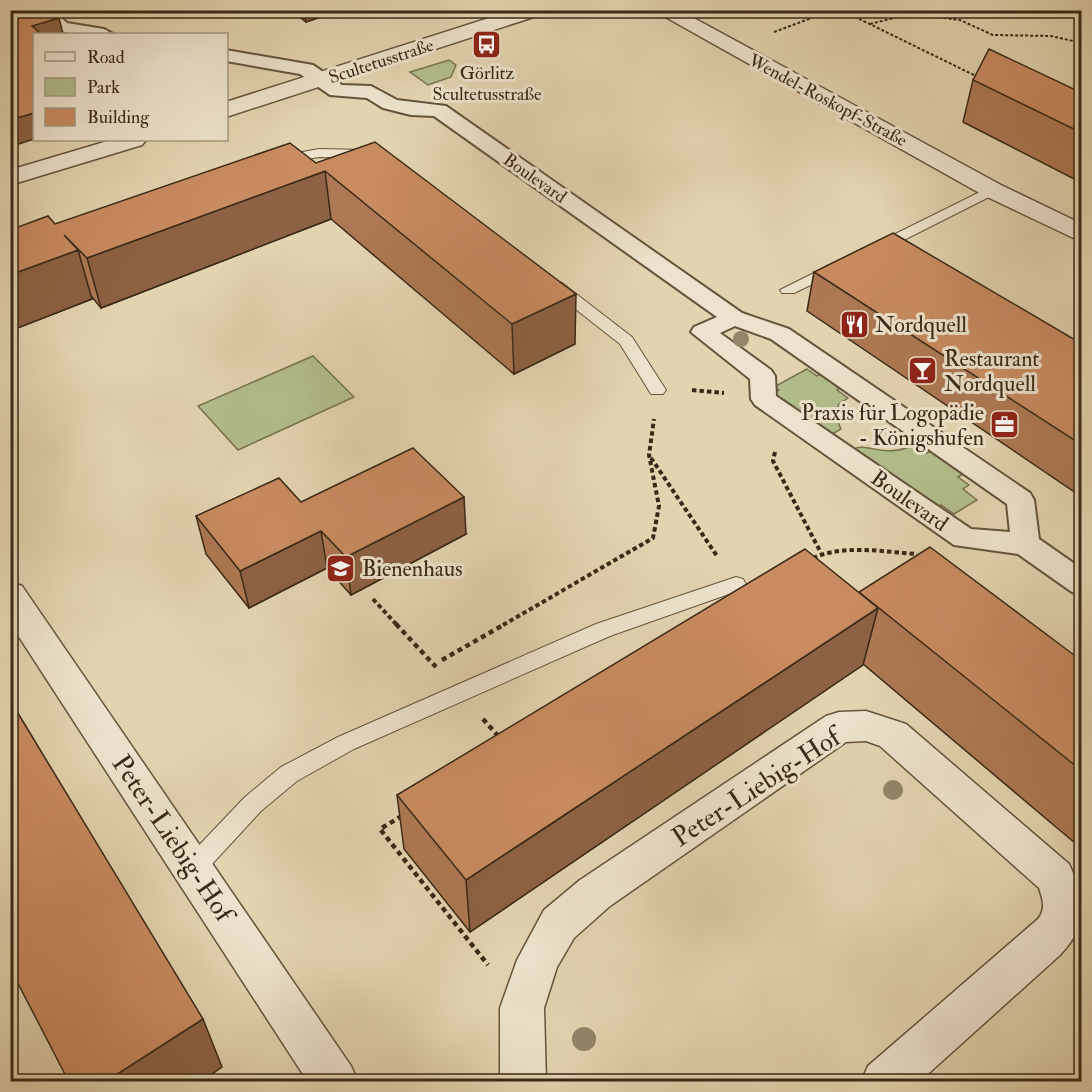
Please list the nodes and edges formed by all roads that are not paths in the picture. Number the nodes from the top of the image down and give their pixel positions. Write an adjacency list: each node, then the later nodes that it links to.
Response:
1 (42, 10): 4 (street)
2 (536, 10): 6 (street, Scultetusstraße)
3 (663, 10): 12 (street, Wendel-Roskopf-Straße)
4 (98, 33)
5 (228, 56): 6 (street, Boulevard)
6 (322, 80): 7 (street, Scultetusstraße); 18 (street, Boulevard)
7 (228, 109)
8 (131, 141): 11 (street)
9 (380, 157): 10 (lane)
10 (261, 165)
11 (10, 178)
12 (992, 190): 13 (street, Wendel-Roskopf-Straße); 14 (lane)
13 (1082, 234)
14 (899, 258)
15 (848, 261): 17 (lane)
16 (543, 275): 19 (lane)
17 (788, 290)
18 (734, 318): 20 (street, Boulevard); 20 (street, Boulevard)
19 (657, 390)
20 (1025, 544): 22 (street, Boulevard)
21 (736, 584): 24 (lane)
22 (1082, 584)
23 (10, 595): 24 (street, Peter-Liebig-Hof)
24 (193, 868): 25 (street, Peter-Liebig-Hof)
25 (335, 1082)
26 (523, 1082): 27 (street, Peter-Liebig-Hof)
27 (884, 1082)

